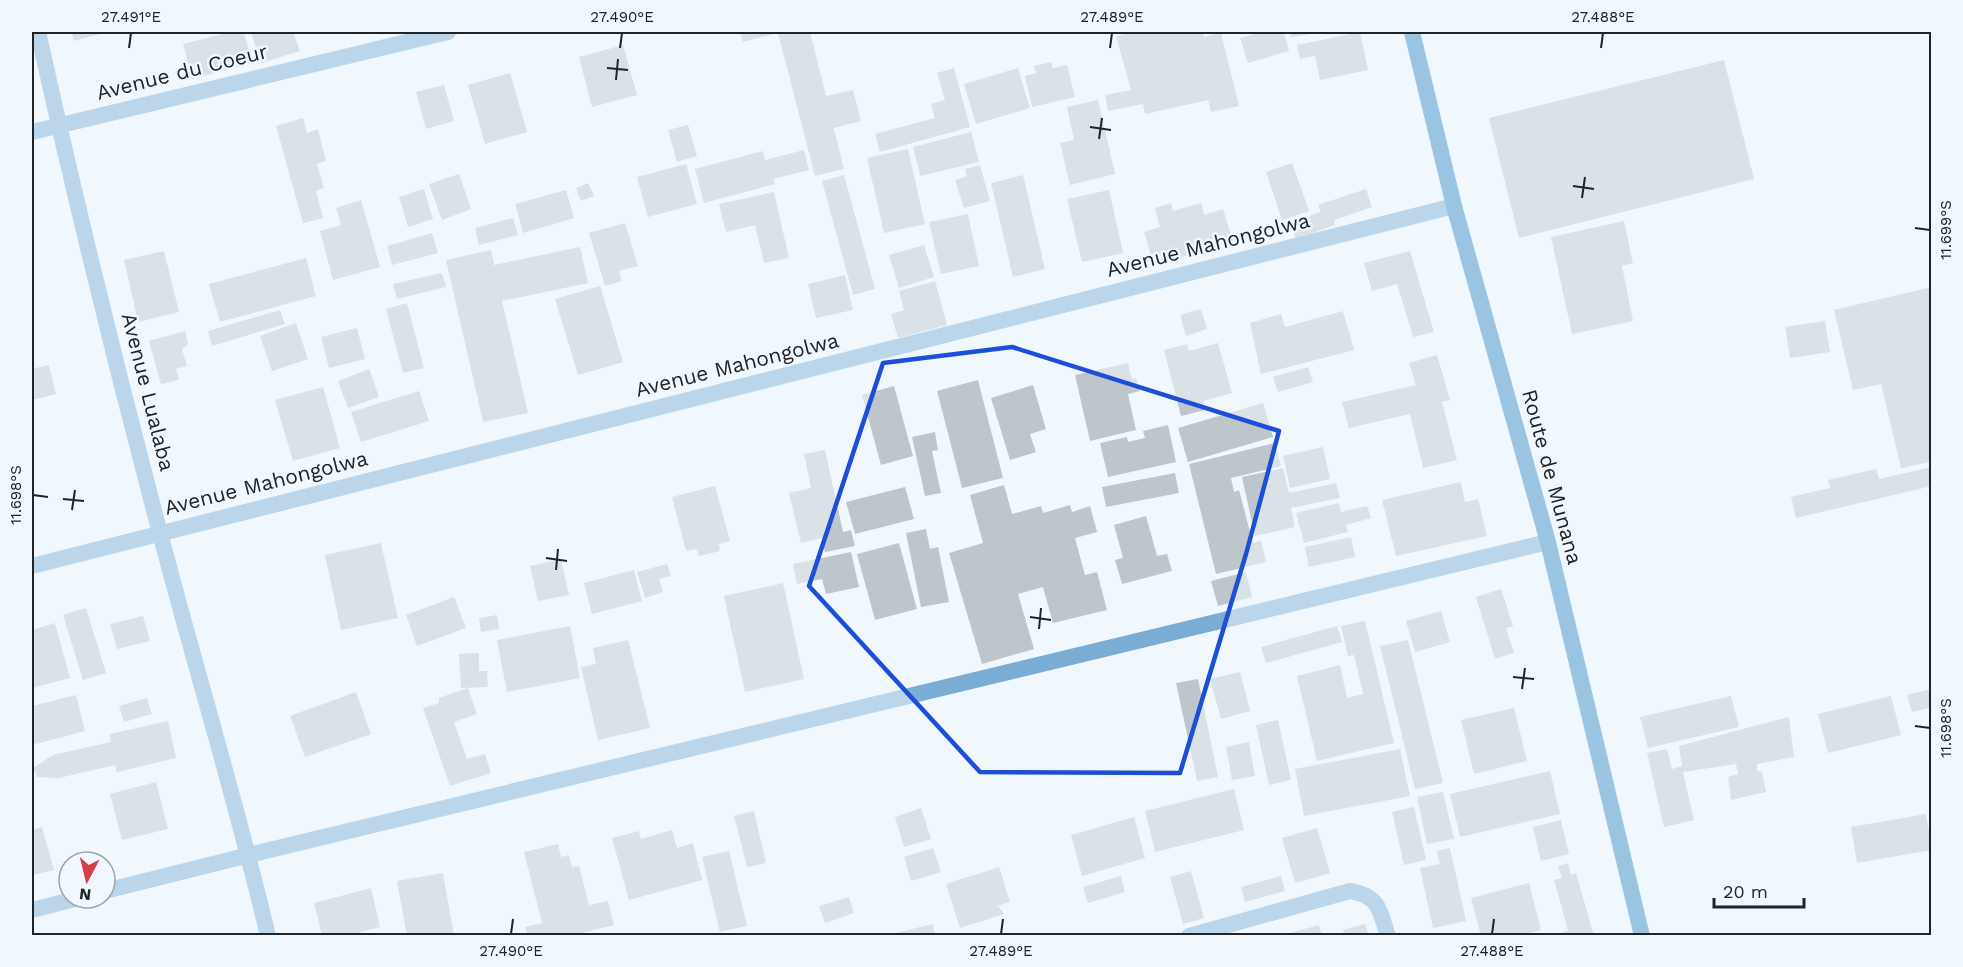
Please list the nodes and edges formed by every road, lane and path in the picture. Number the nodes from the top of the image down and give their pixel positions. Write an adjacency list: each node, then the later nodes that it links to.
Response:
1 (38, 32): 4 (street, Avenue Lualaba)
2 (448, 32): 4 (street, Avenue du Coeur)
3 (1412, 32): 6 (main road, Route de Munana)
4 (59, 125): 5 (street, Avenue du Coeur); 7 (street, Avenue Lualaba)
5 (32, 132)
6 (1454, 206): 7 (street, Avenue Mahongolwa); 8 (main road, Route de Munana)
7 (159, 532): 9 (street, Avenue Mahongolwa); 10 (street, Avenue Lualaba)
8 (1548, 542): 10 (street); 17 (main road, Route de Munana)
9 (32, 566)
10 (249, 855): 11 (street); 14 (street, Avenue Lualaba)
11 (117, 888)
12 (57, 904): 13 (street)
13 (32, 910)
14 (268, 936)
15 (1189, 936): 16 (street)
16 (1388, 936)
17 (1642, 936)

